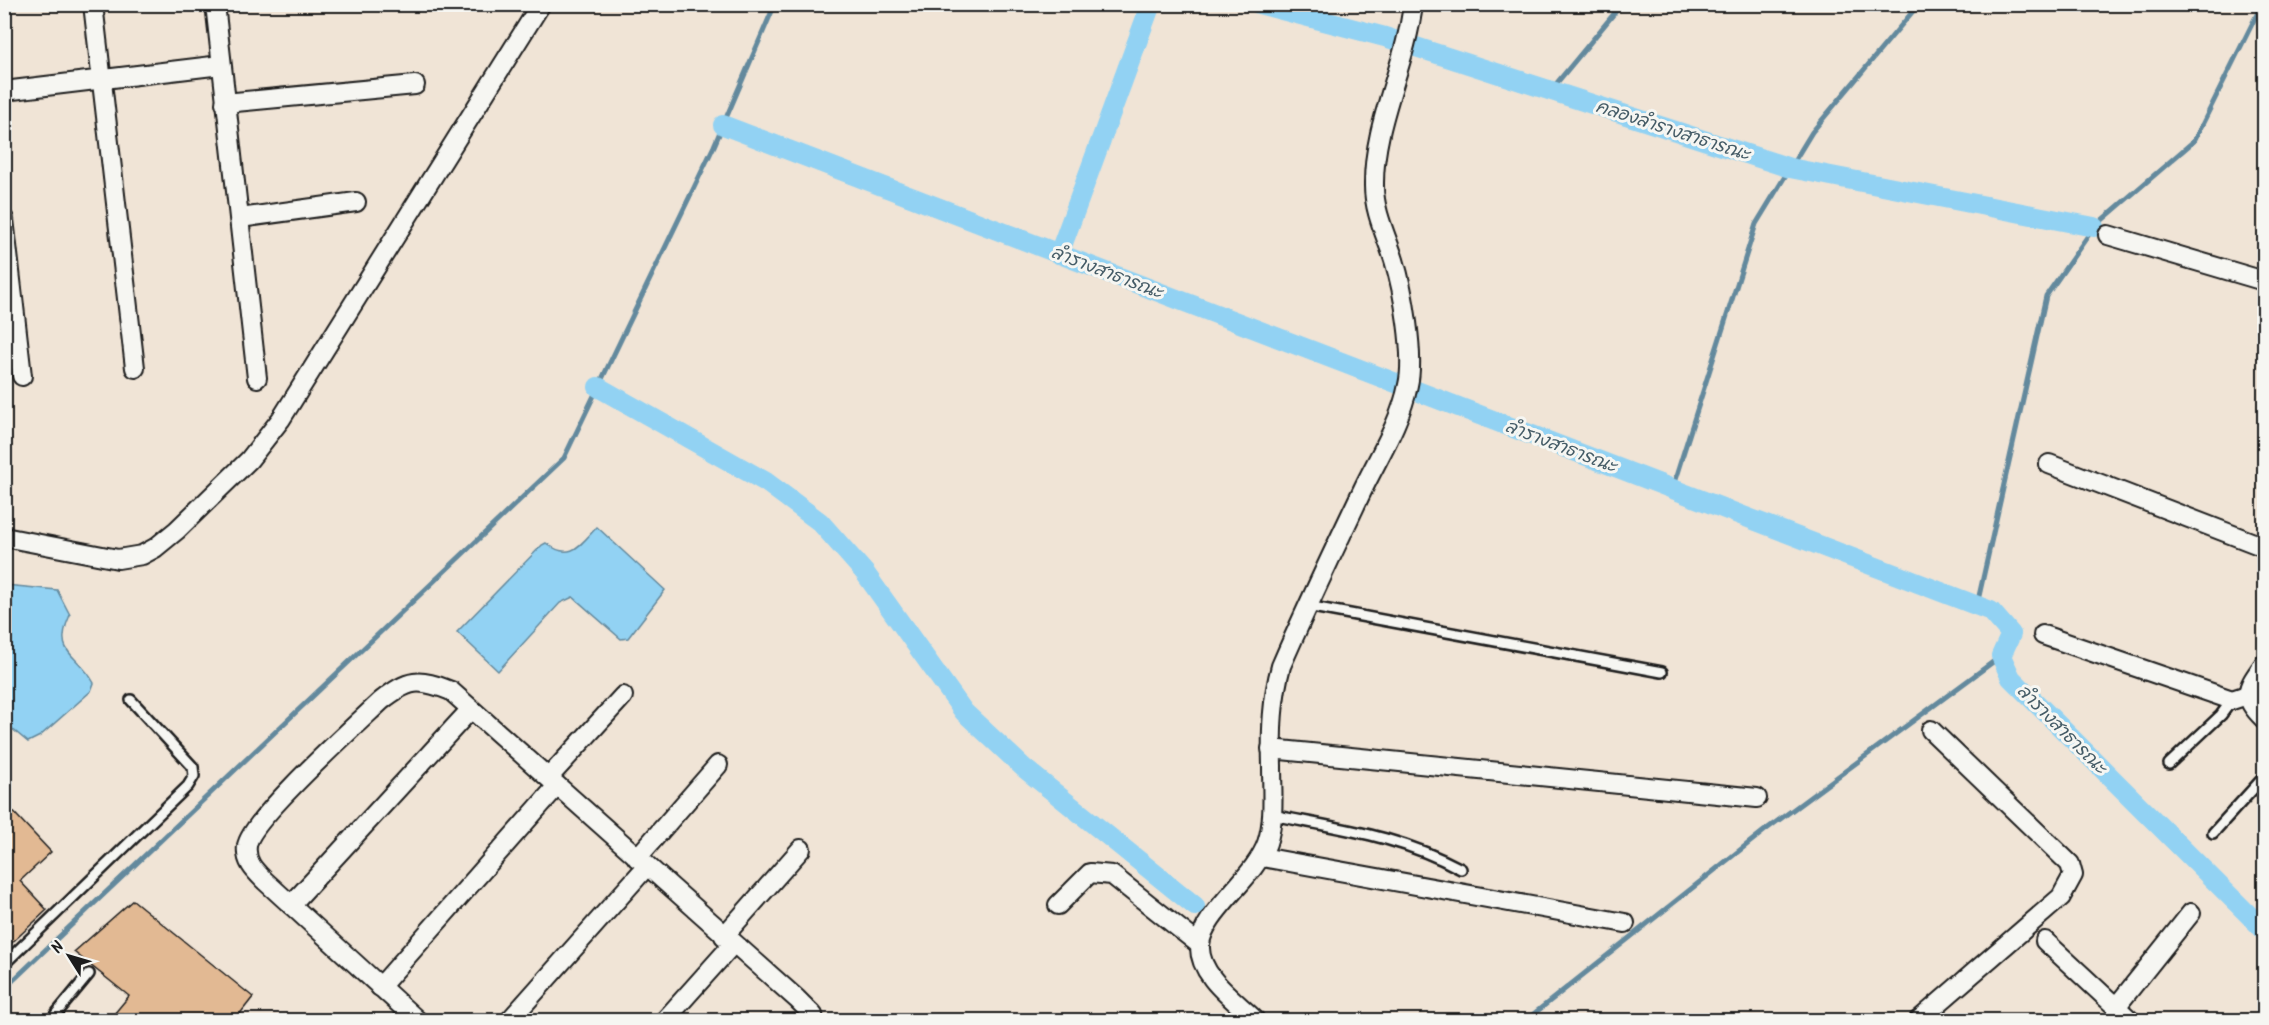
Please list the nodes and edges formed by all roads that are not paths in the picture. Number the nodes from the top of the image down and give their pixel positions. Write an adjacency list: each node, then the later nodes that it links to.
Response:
1 (93, 4): 6 (street)
2 (215, 4): 5 (street)
3 (541, 4): 19 (street)
4 (1413, 4): 21 (street)
5 (221, 65): 6 (street); 9 (street)
6 (102, 81): 8 (street); 15 (street)
7 (415, 85): 9 (street)
8 (4, 91)
9 (225, 103): 11 (street)
10 (356, 202): 11 (street)
11 (240, 218): 17 (street)
12 (5, 226): 16 (street)
13 (2108, 235): 14 (street)
14 (2265, 281)
15 (135, 368)
16 (22, 376)
17 (257, 378)
18 (2049, 464): 20 (street)
19 (4, 537)
20 (2265, 547)
21 (1307, 606): 24 (lane); 31 (street)
22 (2043, 636): 26 (street)
23 (2265, 664): 26 (street)
24 (1662, 672)
25 (623, 696): 35 (street)
26 (2240, 697): 29 (street); 32 (lane)
27 (131, 700): 50 (lane)
28 (471, 709): 35 (street); 43 (street); 43 (street)
29 (2265, 718)
30 (1931, 730): 60 (street)
31 (1271, 749): 36 (street); 37 (street)
32 (2169, 764)
33 (718, 765): 41 (street)
34 (2265, 777): 38 (lane)
35 (553, 782): 41 (street); 52 (street)
36 (1757, 798)
37 (1272, 815): 40 (street); 42 (lane)
38 (2213, 833)
39 (801, 849): 47 (street)
40 (1262, 857): 46 (street); 49 (street)
41 (642, 862): 47 (street); 56 (street)
42 (1461, 869)
43 (291, 905): 52 (street)
44 (1058, 906): 49 (street)
45 (2191, 914): 53 (street)
46 (1626, 923)
47 (729, 940): 57 (street); 58 (street)
48 (2045, 941): 53 (street)
49 (1200, 945): 59 (street)
50 (4, 964)
51 (89, 974): 54 (lane)
52 (380, 987): 55 (street)
53 (2116, 1007): 61 (street)
54 (51, 1020)
55 (417, 1020)
56 (510, 1020)
57 (665, 1020)
58 (814, 1020)
59 (1255, 1020)
60 (1918, 1020)
61 (2130, 1020)

